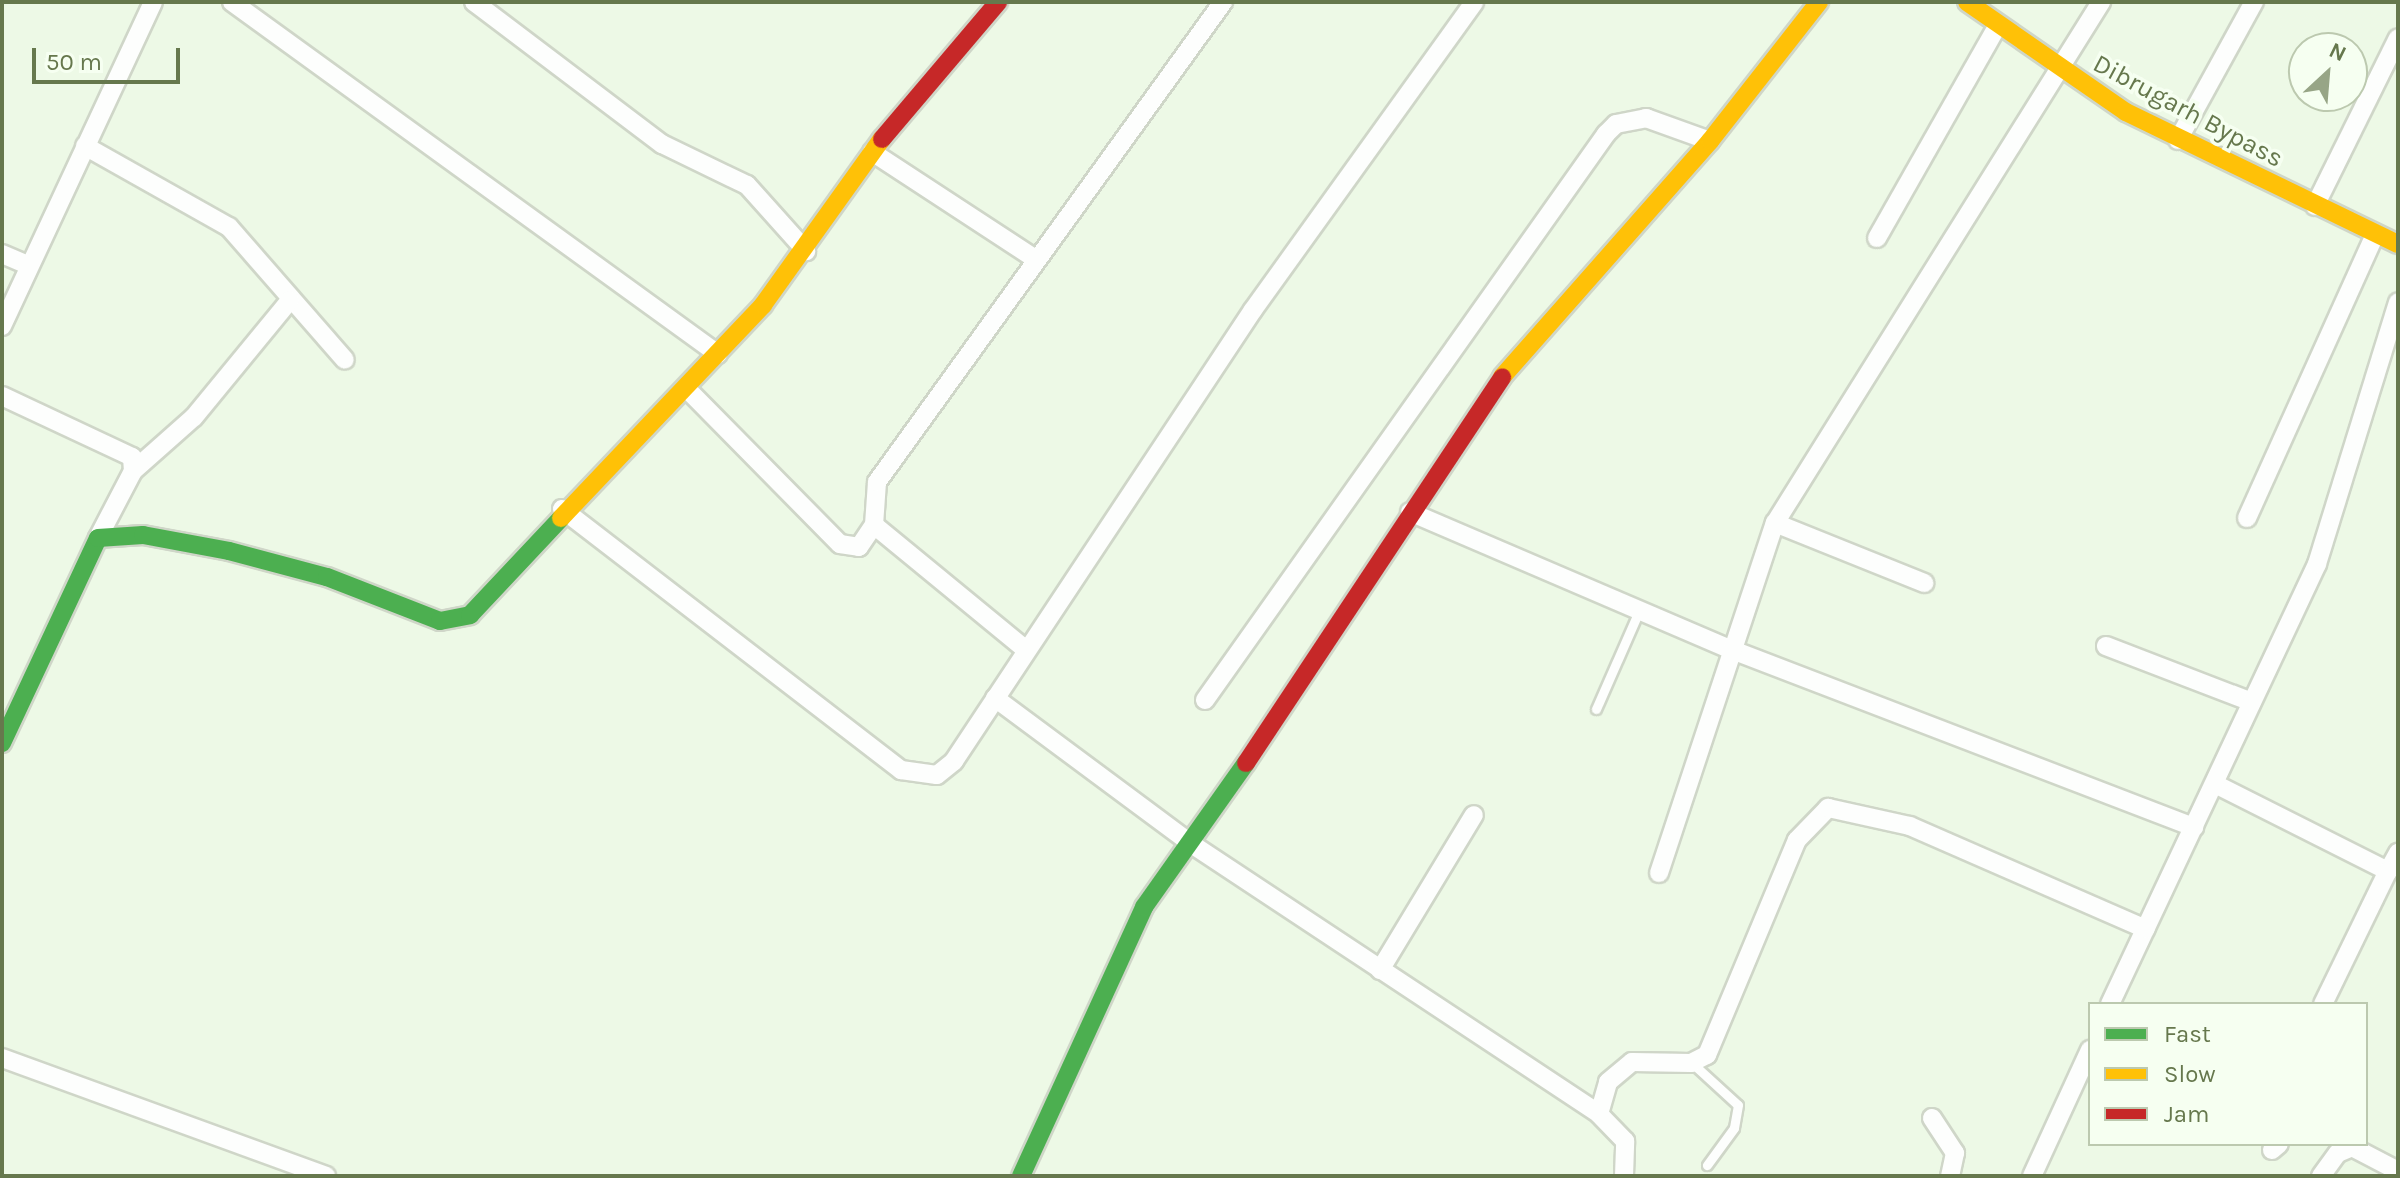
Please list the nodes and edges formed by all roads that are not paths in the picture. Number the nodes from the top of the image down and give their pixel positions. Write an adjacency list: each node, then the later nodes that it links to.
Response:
1 (153, 2): 16 (street)
2 (232, 2): 29 (street)
3 (474, 2): 22 (street)
4 (998, 2): 17 (street)
5 (1223, 2): 24 (street)
6 (1474, 2): 43 (street)
7 (1819, 2): 15 (street)
8 (1967, 2): 11 (street, Dibrugarh Bypass)
9 (2101, 2): 13 (street)
10 (2254, 2): 14 (street)
11 (1998, 25): 13 (street, Dibrugarh Bypass); 20 (street)
12 (2398, 38): 18 (street)
13 (2062, 73): 14 (street, Dibrugarh Bypass); 37 (street)
14 (2178, 140): 18 (street, Dibrugarh Bypass)
15 (1710, 141): 35 (street); 46 (street)
16 (85, 146): 25 (street); 26 (street)
17 (872, 152): 22 (street); 24 (street)
18 (2315, 206): 19 (street, Dibrugarh Bypass)
19 (2375, 234): 21 (street, Dibrugarh Bypass); 36 (street)
20 (1877, 238)
21 (2398, 244)
22 (806, 251): 29 (street)
23 (2, 254): 25 (street)
24 (1034, 258): 38 (street)
25 (28, 265): 28 (street)
26 (290, 300): 30 (street); 33 (street)
27 (2398, 302): 47 (street)
28 (2, 326)
29 (718, 354): 31 (street)
30 (345, 360)
31 (686, 388): 34 (street); 38 (street)
32 (2, 396): 33 (street)
33 (133, 471): 39 (street)
34 (562, 509): 39 (street); 45 (street)
35 (1410, 512): 41 (street); 53 (street)
36 (2247, 518)
37 (1775, 523): 40 (street); 44 (street)
38 (874, 525): 43 (street)
39 (98, 538): 49 (street)
40 (1924, 583)
41 (1639, 611): 44 (street); 48 (lane)
42 (2106, 646): 47 (street)
43 (1025, 649): 45 (street)
44 (1735, 651): 52 (street); 56 (street)
45 (995, 698): 53 (street)
46 (1205, 700)
47 (2252, 702): 50 (street)
48 (1596, 709)
49 (2, 743)
50 (2215, 784): 52 (street); 55 (street)
51 (1474, 815): 58 (street)
52 (2194, 827): 57 (street)
53 (1190, 843): 58 (street); 69 (street)
54 (2398, 853): 55 (street)
55 (2388, 871): 60 (street)
56 (1659, 873)
57 (2146, 929): 59 (street); 63 (street)
58 (1380, 970): 64 (street)
59 (2111, 1002)
60 (2324, 1002)
61 (2088, 1054): 72 (street)
62 (2, 1058): 68 (street)
63 (1692, 1063): 64 (street); 66 (lane)
64 (1599, 1114): 70 (street)
65 (1932, 1118): 71 (street)
66 (1707, 1165)
67 (2398, 1171): 73 (street)
68 (326, 1176)
69 (1021, 1176)
70 (1624, 1176)
71 (1950, 1176)
72 (2032, 1176)
73 (2321, 1176)

